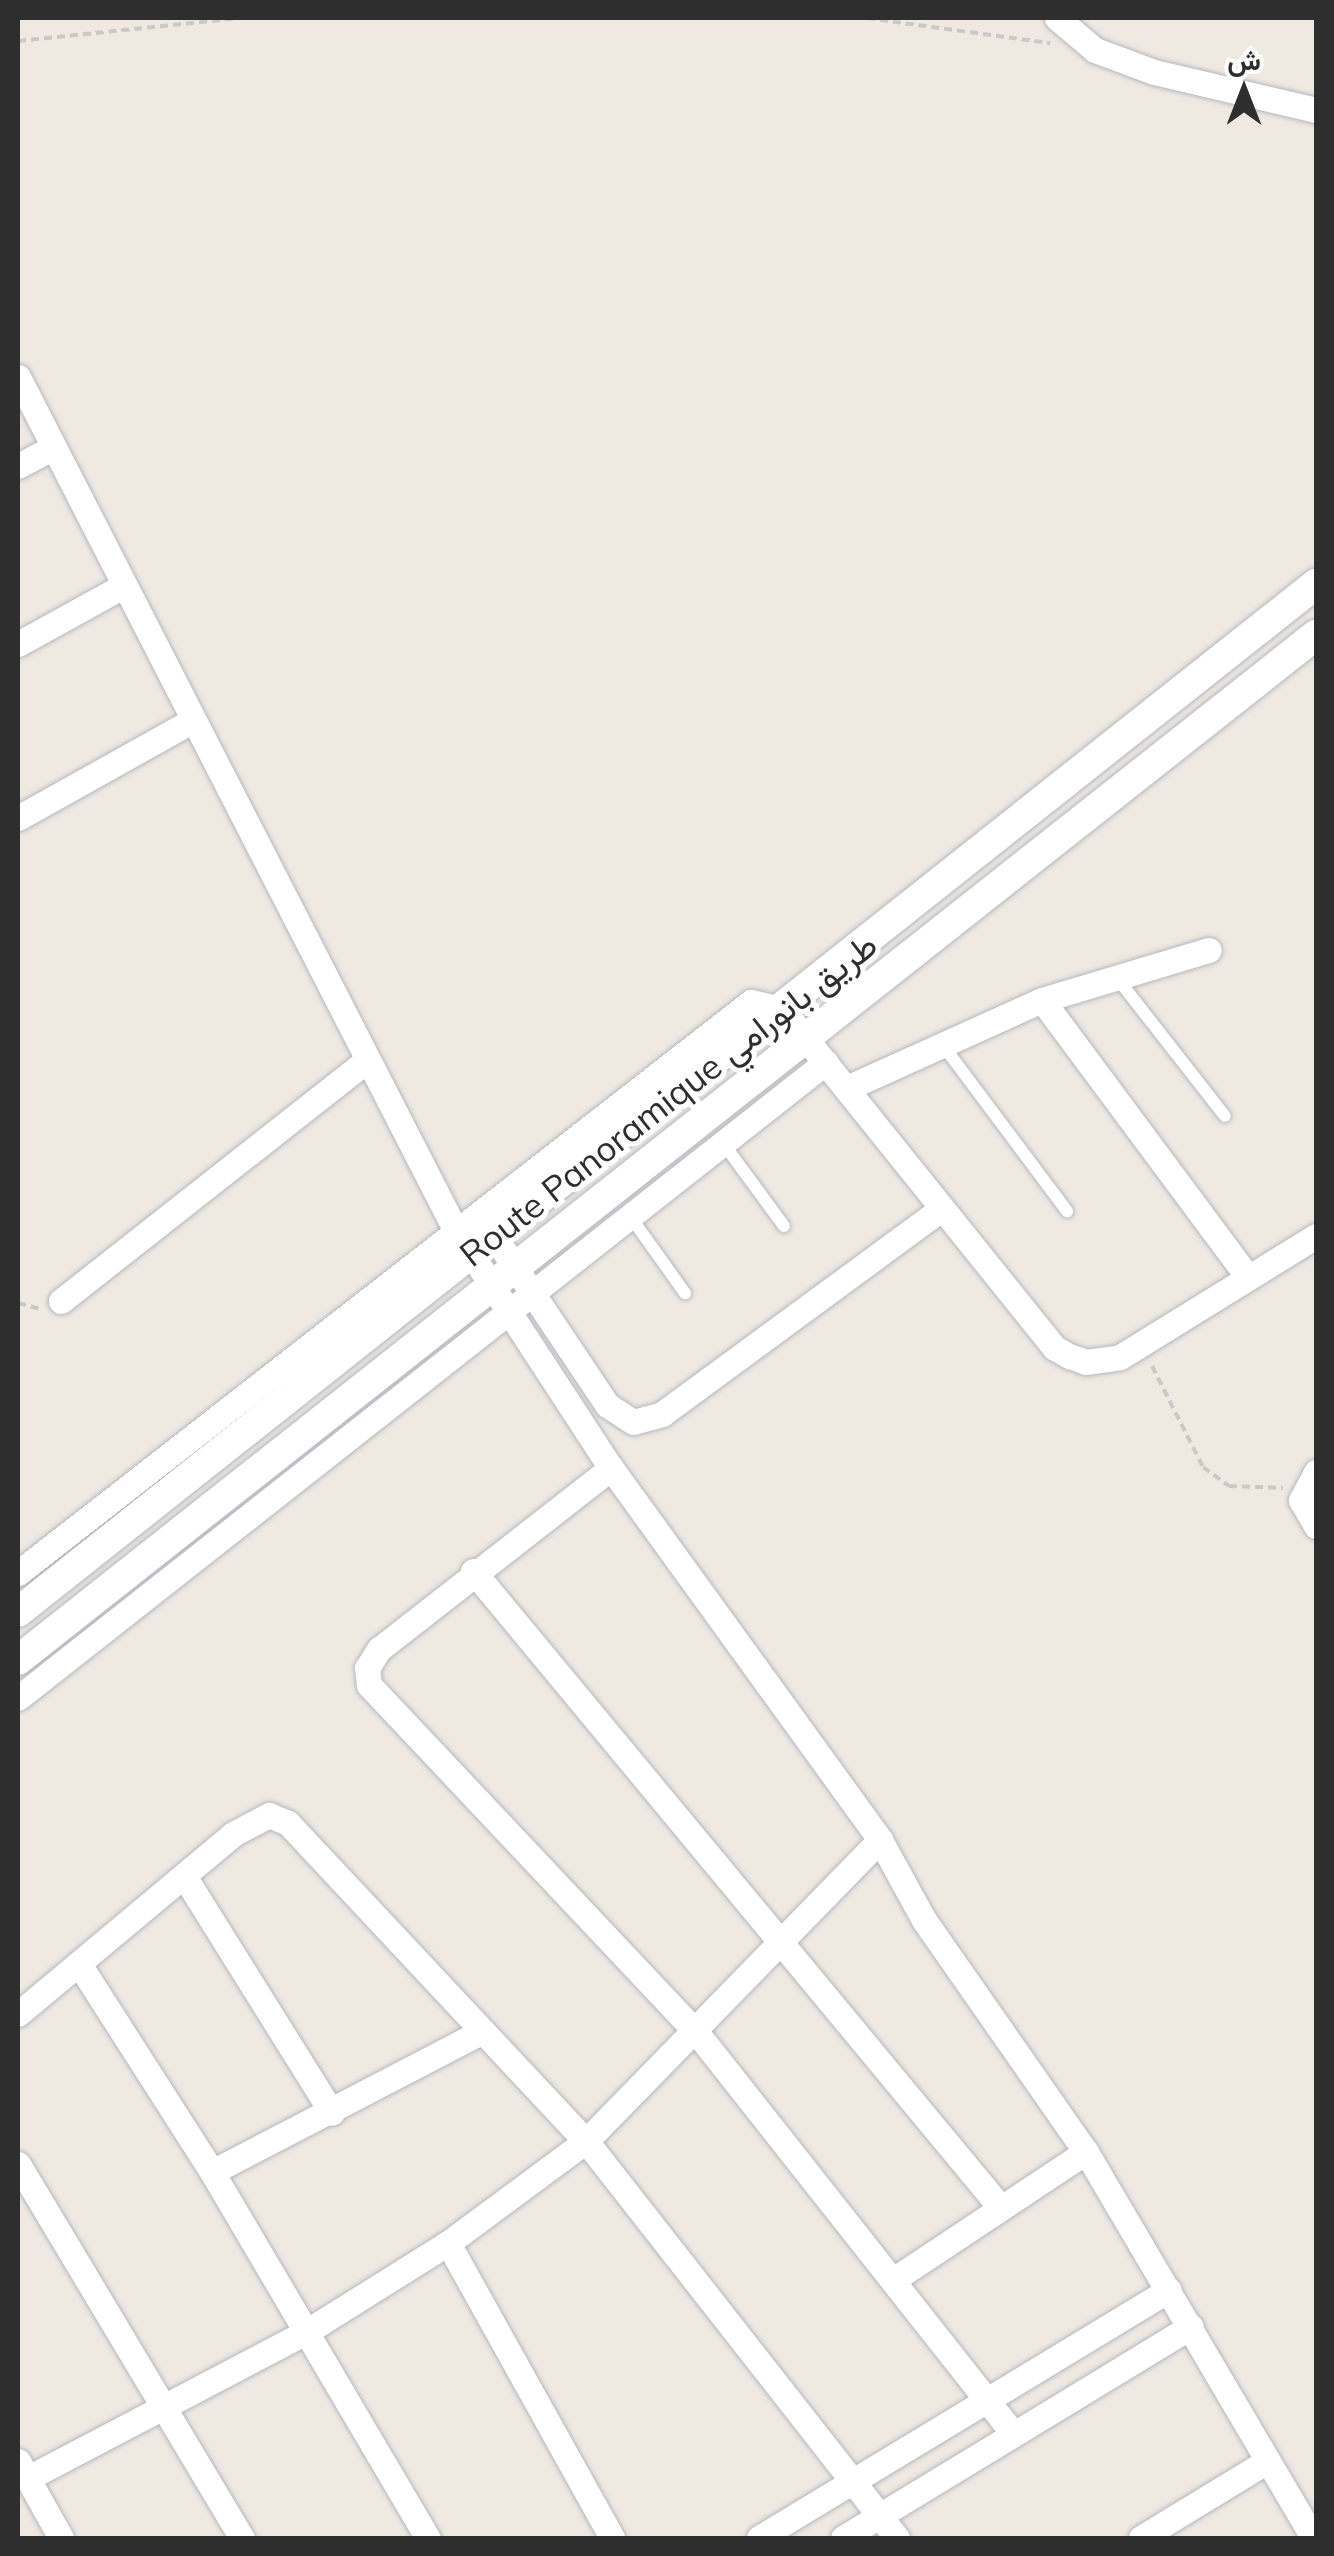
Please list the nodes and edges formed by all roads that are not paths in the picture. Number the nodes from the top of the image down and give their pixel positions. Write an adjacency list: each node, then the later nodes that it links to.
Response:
1 (1057, 18): 2 (street)
2 (1316, 110)
3 (18, 377): 4 (street)
4 (53, 447): 5 (street); 7 (street)
5 (18, 466)
6 (1316, 584): 15 (street, Route Panoramique طريق بانورامي)
7 (123, 586): 9 (street); 10 (street)
8 (1316, 635): 17 (street, Route Panoramique طريق بانورامي)
9 (18, 644)
10 (192, 720): 11 (street); 18 (street)
11 (18, 818)
12 (1210, 950): 13 (street)
13 (1116, 976): 14 (street); 20 (lane)
14 (1042, 1000): 16 (street); 29 (street)
15 (782, 1009): 17 (street); 26 (street, Route Panoramique طريق بانورامي)
16 (940, 1042): 19 (street); 23 (lane)
17 (816, 1050): 19 (street); 21 (street); 28 (street, Route Panoramique طريق بانورامي)
18 (366, 1061): 26 (street); 33 (street)
19 (846, 1088): 22 (street)
20 (1224, 1116)
21 (723, 1143): 24 (street); 25 (lane)
22 (941, 1209): 29 (street); 30 (street)
23 (1067, 1211)
24 (630, 1216): 30 (street); 31 (lane)
25 (784, 1226)
26 (475, 1233): 28 (street); 32 (street); 38 (street); 39 (street, Route Panoramique طريق بانورامي)
27 (1316, 1236): 29 (street)
28 (515, 1267): 30 (street); 32 (street, Route Panoramique طريق بانورامي)
29 (1247, 1276)
30 (532, 1293): 32 (street)
31 (685, 1293)
32 (498, 1300): 34 (street); 40 (street, Route Panoramique طريق بانورامي); 41 (street)
33 (60, 1301)
34 (611, 1468): 37 (street); 42 (street)
35 (1309, 1480): 36 (street)
36 (1316, 1526)
37 (473, 1572): 44 (street); 48 (street)
38 (18, 1573)
39 (18, 1612)
40 (18, 1660)
41 (18, 1698)
42 (880, 1840): 44 (street); 51 (street)
43 (184, 1876): 45 (street); 47 (street); 49 (street)
44 (782, 1948): 48 (street); 54 (street)
45 (79, 1964): 46 (street); 53 (street)
46 (18, 2014)
47 (483, 2031): 49 (street); 50 (street)
48 (697, 2033): 50 (street); 56 (street)
49 (332, 2113): 53 (street)
50 (586, 2141): 55 (street); 65 (street)
51 (1086, 2152): 54 (street); 57 (street)
52 (18, 2164): 61 (street)
53 (212, 2172): 59 (street)
54 (1000, 2208): 56 (street)
55 (448, 2243): 59 (street); 70 (street)
56 (896, 2278): 60 (street)
57 (1169, 2290): 58 (street); 60 (street)
58 (1191, 2326): 62 (street); 63 (street)
59 (306, 2332): 61 (street); 69 (street)
60 (989, 2400): 62 (street); 65 (street)
61 (160, 2407): 64 (street); 68 (street)
62 (1012, 2432): 66 (street)
63 (1268, 2461): 74 (street); 75 (street)
64 (22, 2469): 67 (street)
65 (850, 2482): 66 (street); 71 (street)
66 (882, 2516): 72 (street); 73 (street)
67 (61, 2538)
68 (242, 2538)
69 (428, 2538)
70 (612, 2538)
71 (759, 2538)
72 (843, 2538)
73 (896, 2538)
74 (1142, 2538)
75 (1313, 2538)

